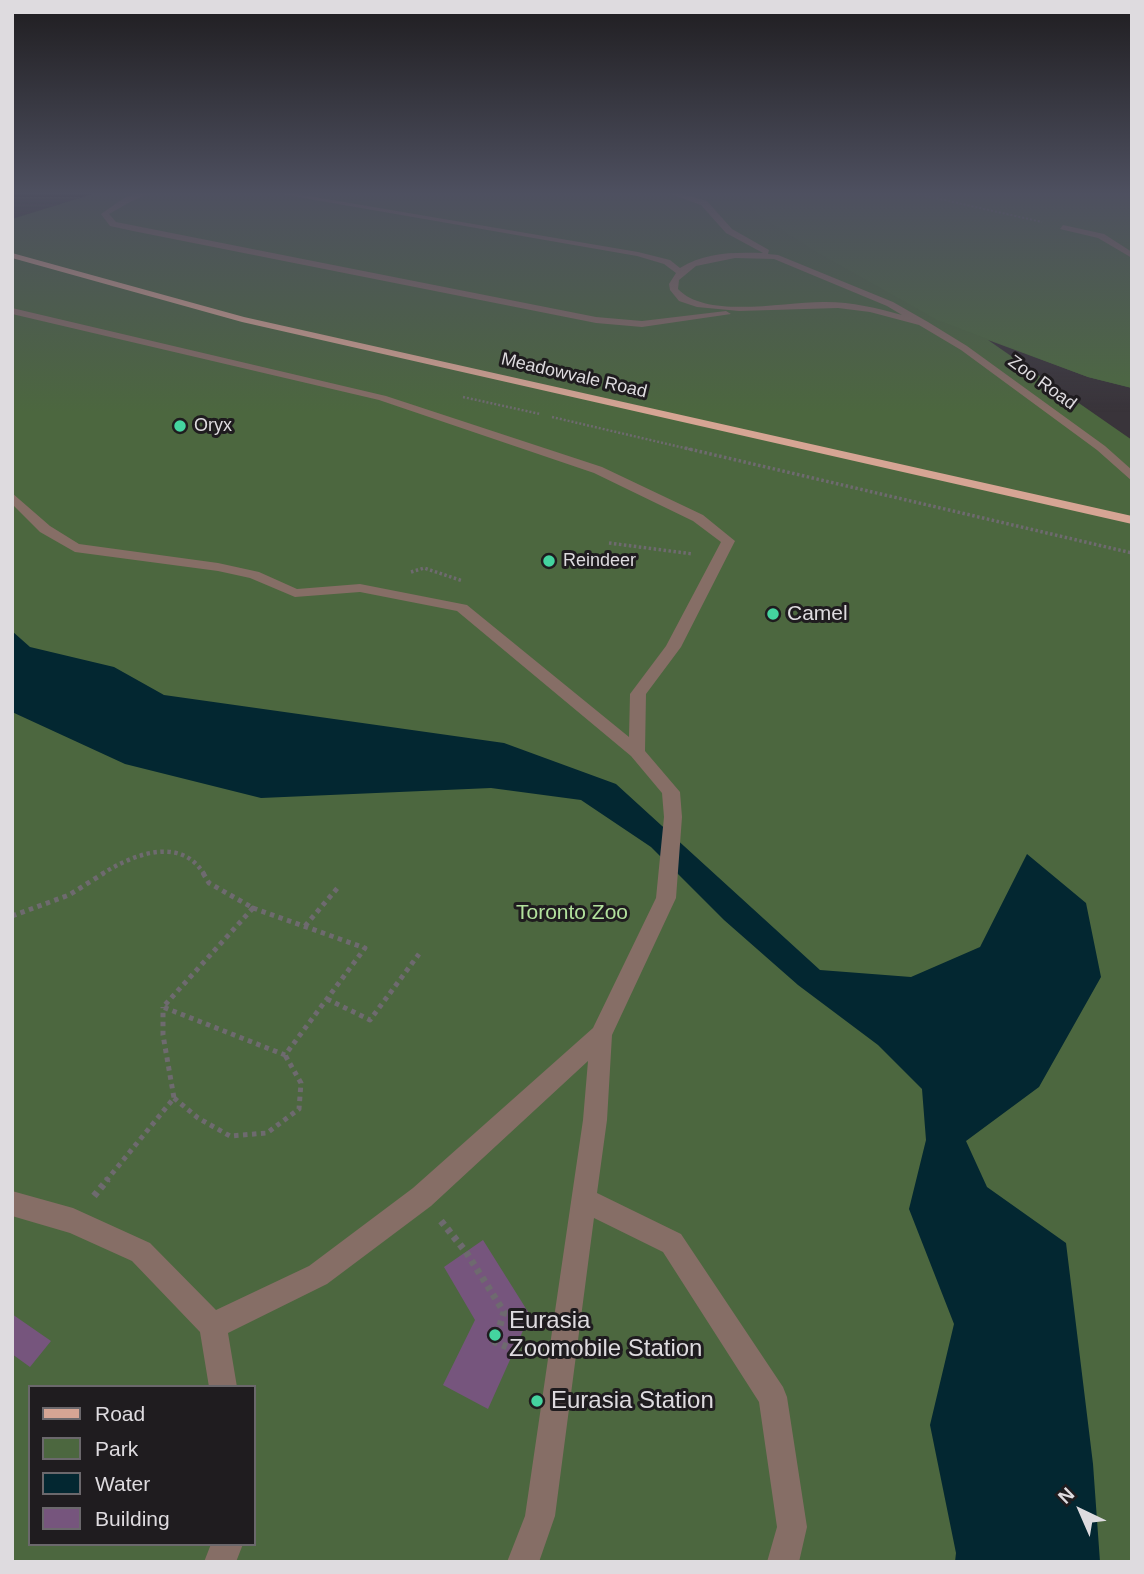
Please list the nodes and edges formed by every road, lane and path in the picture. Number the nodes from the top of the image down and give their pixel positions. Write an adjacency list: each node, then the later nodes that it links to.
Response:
1 (50, 265): 12 (main road, Meadowvale Road)
2 (316, 265): 7 (street)
3 (671, 265): 6 (street)
4 (692, 265): 6 (street, Zoo Road)
5 (796, 265): 9 (street, Zoo Road)
6 (679, 272): 7 (street, Zoo Road)
7 (746, 310): 9 (street, Zoo Road)
8 (12, 311): 14 (street)
9 (925, 324): 10 (street, Zoo Road)
10 (1132, 477)
11 (12, 497): 15 (street)
12 (1132, 520)
13 (609, 543): 14 (path)
14 (722, 557): 15 (street)
15 (637, 752): 23 (street)
16 (340, 885): 19 (path)
17 (253, 908): 18 (path); 19 (path); 22 (path)
18 (12, 916)
19 (305, 926): 21 (path)
20 (419, 954): 21 (path)
21 (327, 999): 24 (path)
22 (163, 1007): 24 (path); 25 (path)
23 (601, 1035): 26 (street); 27 (street)
24 (285, 1055): 25 (path)
25 (174, 1098): 29 (path)
26 (422, 1197): 30 (street); 31 (path)
27 (584, 1200): 31 (street); 36 (street)
28 (12, 1203): 29 (street)
29 (74, 1222): 30 (street)
30 (213, 1326): 32 (street)
31 (560, 1369): 35 (street)
32 (223, 1385)
33 (227, 1546): 34 (street)
34 (219, 1562)
35 (523, 1562)
36 (783, 1562)

